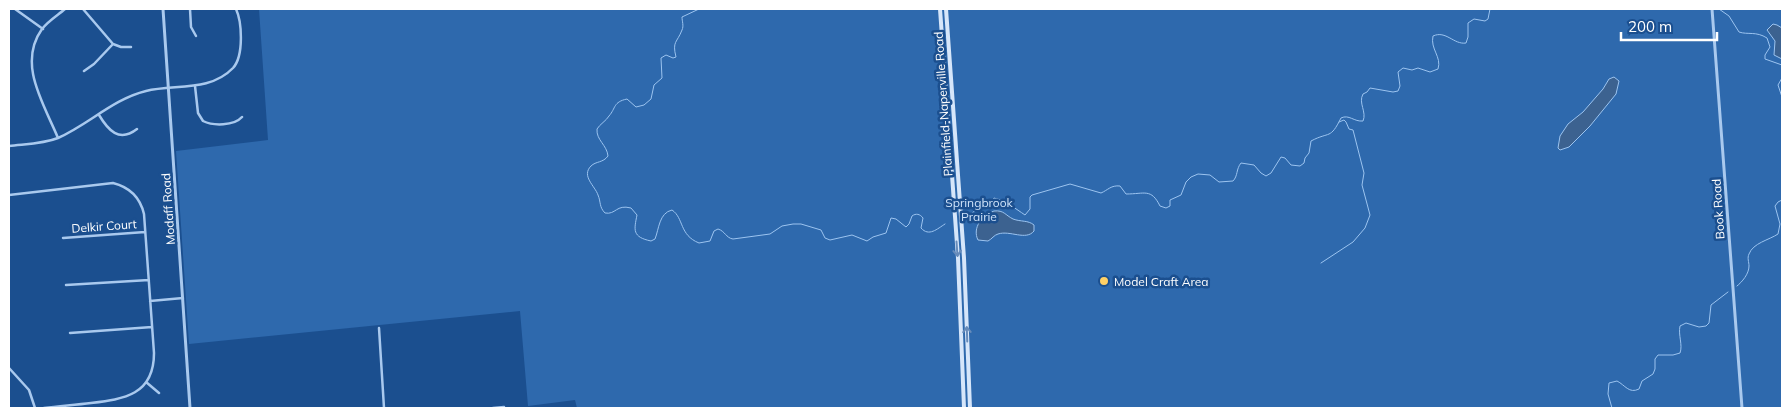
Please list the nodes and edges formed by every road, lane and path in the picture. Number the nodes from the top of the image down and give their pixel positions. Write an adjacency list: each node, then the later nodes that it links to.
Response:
1 (15, 9): 10 (street)
2 (65, 9): 10 (street)
3 (84, 9): 12 (street)
4 (163, 9): 16 (street, Modaff Road)
5 (190, 9): 11 (street)
6 (236, 9): 15 (street)
7 (940, 9): 41 (main road, Plainfield-Naperville Road, one-way to 41)
8 (946, 9): 42 (main road, Plainfield-Naperville Road, one-way to 8)
9 (1712, 9): 43 (street, Book Road)
10 (43, 29): 20 (street)
11 (196, 36)
12 (113, 44): 13 (street); 14 (street)
13 (130, 47)
14 (84, 70)
15 (195, 86): 16 (street); 18 (street)
16 (168, 88): 17 (street); 27 (street, Modaff Road)
17 (99, 114): 19 (street); 20 (street)
18 (242, 117)
19 (137, 129)
20 (58, 138): 21 (street)
21 (9, 146)
22 (9, 195): 23 (street)
23 (145, 232): 24 (street, Delkir Court); 25 (street)
24 (63, 238)
25 (149, 280): 26 (street); 28 (street)
26 (66, 285)
27 (182, 298): 28 (street); 38 (street, Modaff Road)
28 (150, 300): 29 (street)
29 (152, 327): 31 (street); 33 (street)
30 (379, 328): 39 (street)
31 (70, 333)
32 (9, 368): 36 (street)
33 (146, 382): 34 (street); 37 (street)
34 (159, 393)
35 (504, 407): 40 (street)
36 (35, 408)
37 (44, 408)
38 (190, 408)
39 (384, 408)
40 (493, 408)
41 (964, 408)
42 (970, 408)
43 (1742, 408)

